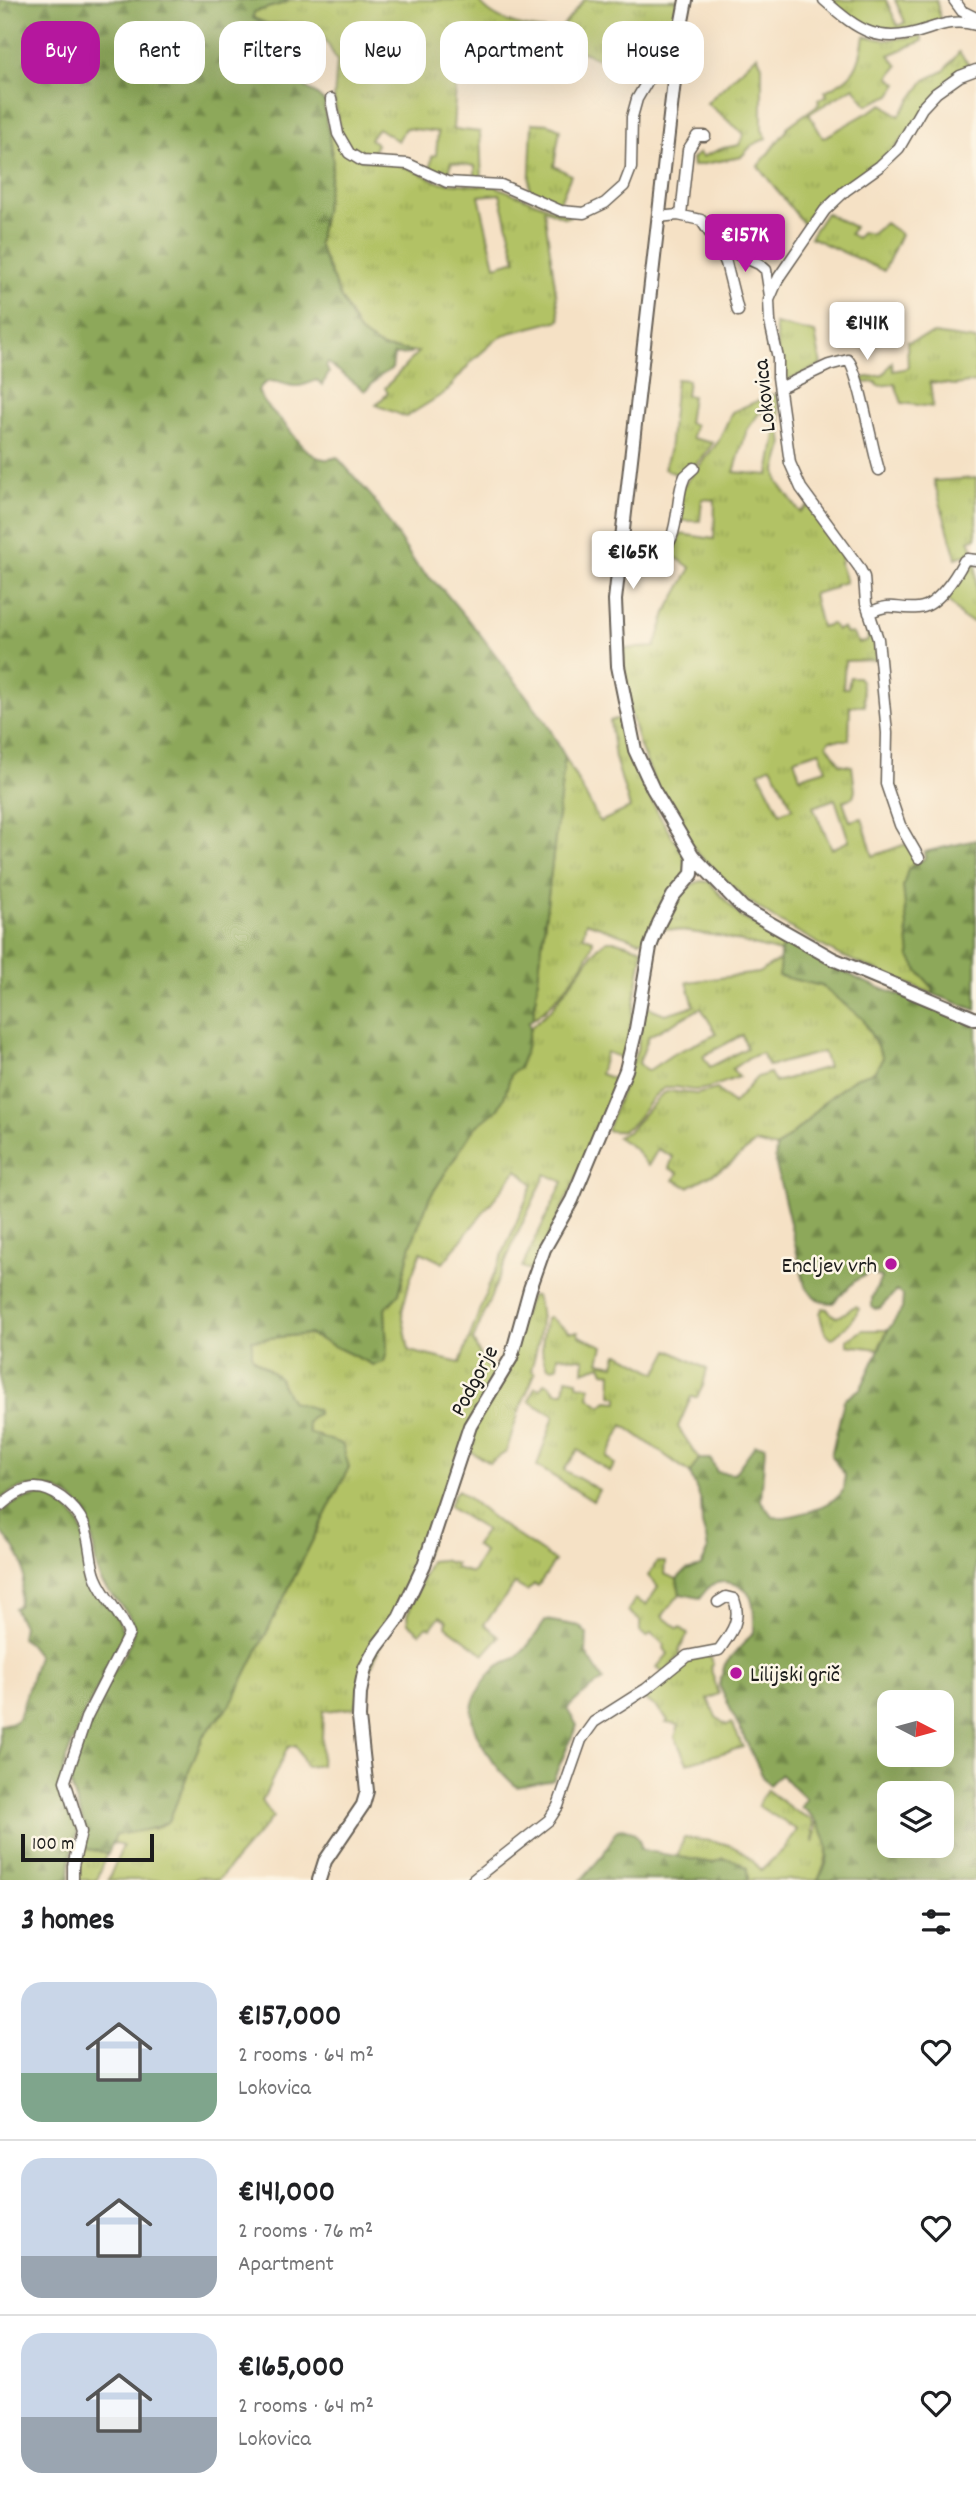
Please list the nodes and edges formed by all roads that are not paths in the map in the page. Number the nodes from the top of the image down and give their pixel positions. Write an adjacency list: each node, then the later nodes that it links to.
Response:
1 (686, 0): 5 (main road)
2 (824, 0): 6 (street)
3 (954, 0): 4 (street)
4 (976, 18)
5 (682, 21)
6 (976, 24)
7 (976, 70): 15 (street)
8 (646, 84): 10 (street)
9 (673, 84): 13 (main road)
10 (331, 99)
11 (705, 136): 12 (street)
12 (681, 215): 13 (street); 14 (street)
13 (658, 217): 20 (main road)
14 (719, 246): 15 (street, Lokovica); 16 (street)
15 (770, 296): 17 (street, Lokovica)
16 (738, 311)
17 (780, 388): 19 (street); 22 (street, Lokovica)
18 (694, 468): 20 (street)
19 (878, 470)
20 (622, 541): 23 (main road)
21 (976, 560): 22 (street)
22 (869, 613): 24 (street, Lokovica)
23 (693, 856): 25 (main road); 29 (main road, Podgorje)
24 (919, 858)
25 (976, 1019)
26 (0, 1506): 28 (street)
27 (718, 1602): 30 (street)
28 (73, 1880)
29 (319, 1880)
30 (473, 1880)

